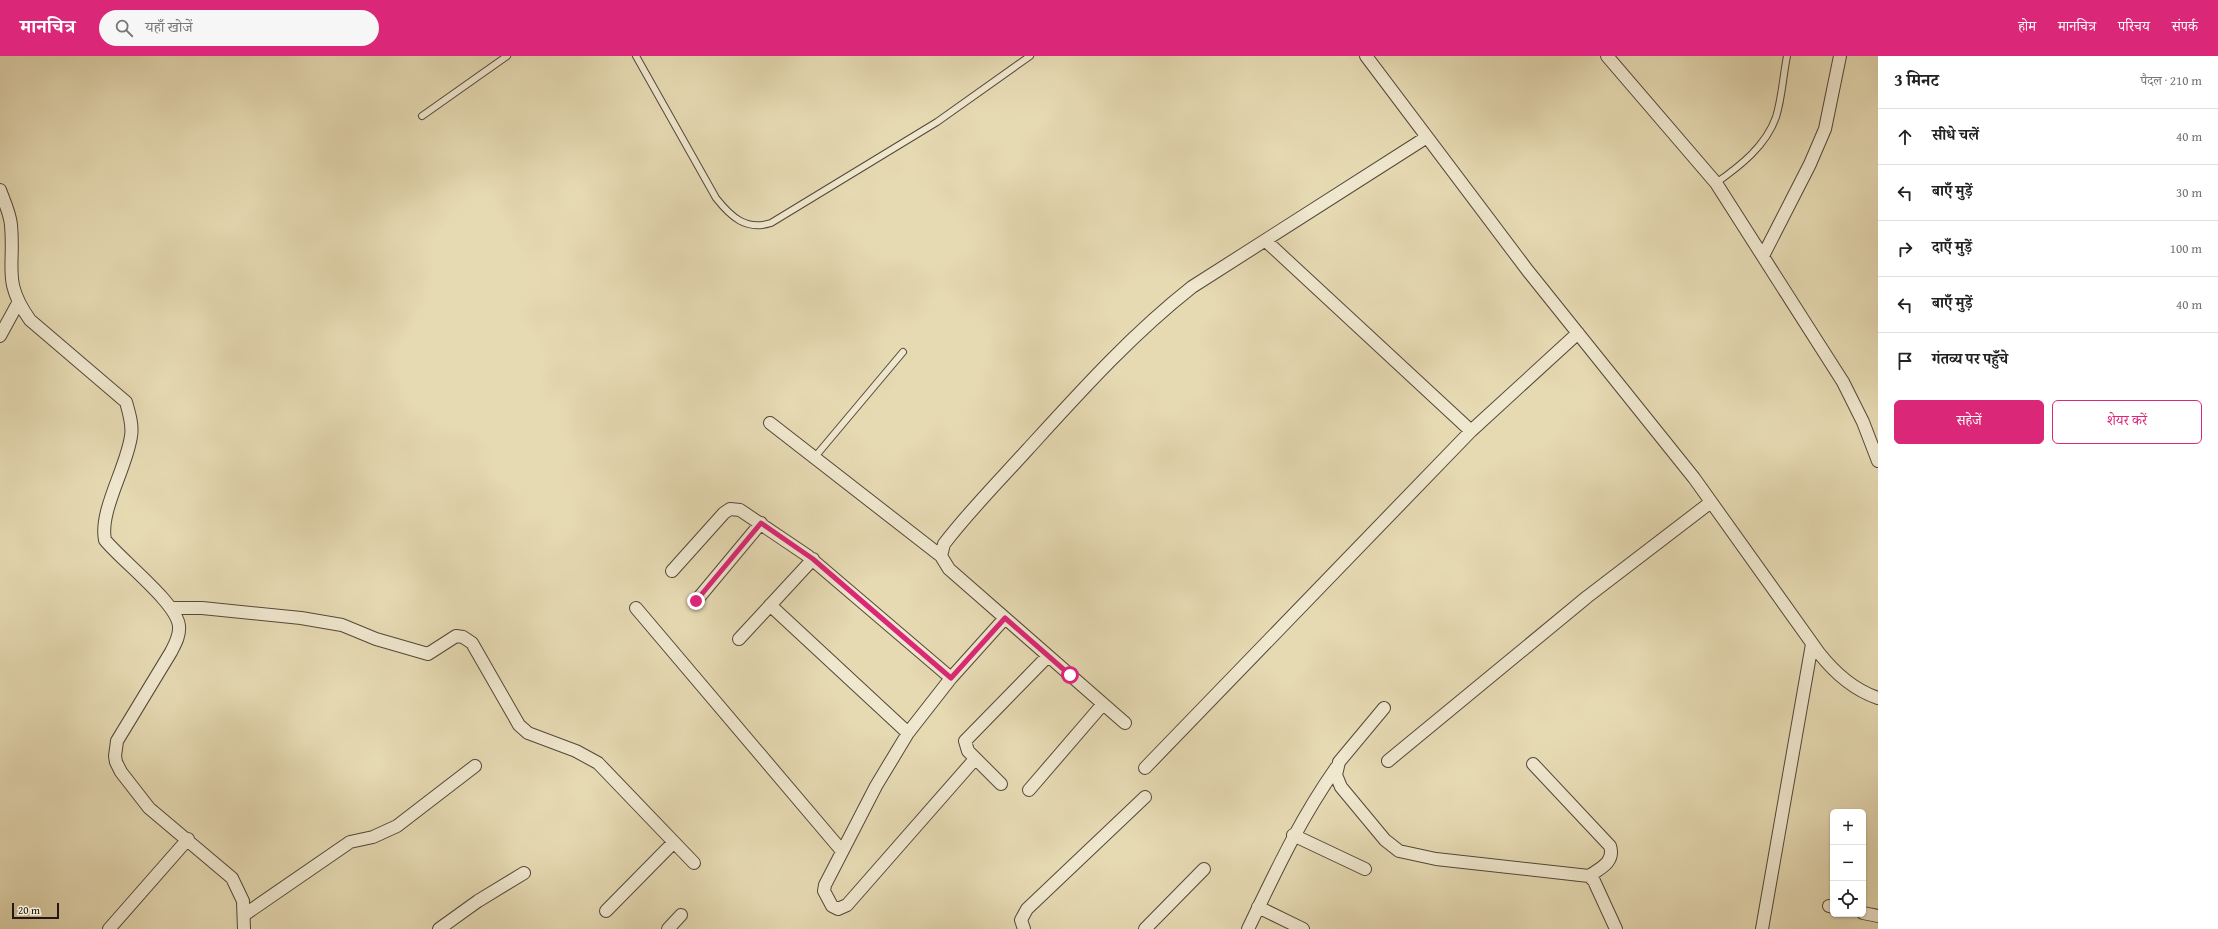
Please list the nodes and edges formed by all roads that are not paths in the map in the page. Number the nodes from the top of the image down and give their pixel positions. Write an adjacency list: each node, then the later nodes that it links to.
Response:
1 (507, 56): 8 (lane)
2 (636, 56): 3 (lane)
3 (1030, 56)
4 (1366, 56): 9 (street)
5 (1607, 56): 10 (street)
6 (1787, 56): 10 (lane)
7 (1840, 56): 13 (street)
8 (422, 116)
9 (1427, 137): 12 (street); 15 (street)
10 (1716, 183): 13 (street)
11 (0, 190): 14 (street)
12 (1266, 241): 19 (street); 24 (street)
13 (1763, 256): 21 (street)
14 (18, 303): 16 (street); 29 (street)
15 (1578, 333): 19 (street); 22 (street)
16 (0, 336)
17 (903, 352): 20 (lane)
18 (770, 423): 20 (street)
19 (1471, 431): 45 (street)
20 (814, 458): 24 (street)
21 (1878, 461)
22 (1711, 502): 33 (street); 42 (street)
23 (761, 523): 25 (street); 26 (street); 27 (street)
24 (941, 556): 31 (street)
25 (813, 559): 28 (street); 35 (street)
26 (672, 571)
27 (696, 601)
28 (770, 605): 32 (street); 40 (street)
29 (172, 608): 51 (street); 52 (street)
30 (636, 608): 53 (street)
31 (1005, 618): 34 (street); 35 (street)
32 (739, 639)
33 (1812, 644): 36 (street); 74 (street)
34 (1048, 656): 37 (street); 41 (street)
35 (951, 678): 40 (street)
36 (1878, 698)
37 (1103, 704): 39 (street); 48 (street)
38 (1384, 708): 46 (street)
39 (1125, 723)
40 (908, 733): 53 (street)
41 (975, 759): 47 (street); 53 (street)
42 (1388, 761)
43 (1533, 764): 58 (street)
44 (475, 766): 62 (street)
45 (1144, 768)
46 (1336, 768): 50 (street); 58 (street)
47 (1001, 784)
48 (1029, 790)
49 (1145, 797): 69 (street)
50 (1293, 835): 56 (street); 59 (street)
51 (188, 839): 62 (street); 65 (street)
52 (673, 843): 54 (street); 60 (street)
53 (842, 851)
54 (694, 863)
55 (1204, 868): 70 (street)
56 (1365, 869)
57 (524, 873): 67 (street)
58 (1589, 876): 73 (street)
59 (1258, 907): 71 (street); 72 (street)
60 (606, 911)
61 (1866, 914): 64 (street)
62 (244, 915): 66 (street)
63 (681, 915): 68 (street)
64 (1878, 916)
65 (109, 929)
66 (244, 929)
67 (440, 929)
68 (668, 929)
69 (1024, 929)
70 (1145, 929)
71 (1248, 929)
72 (1304, 929)
73 (1616, 929)
74 (1762, 929)

